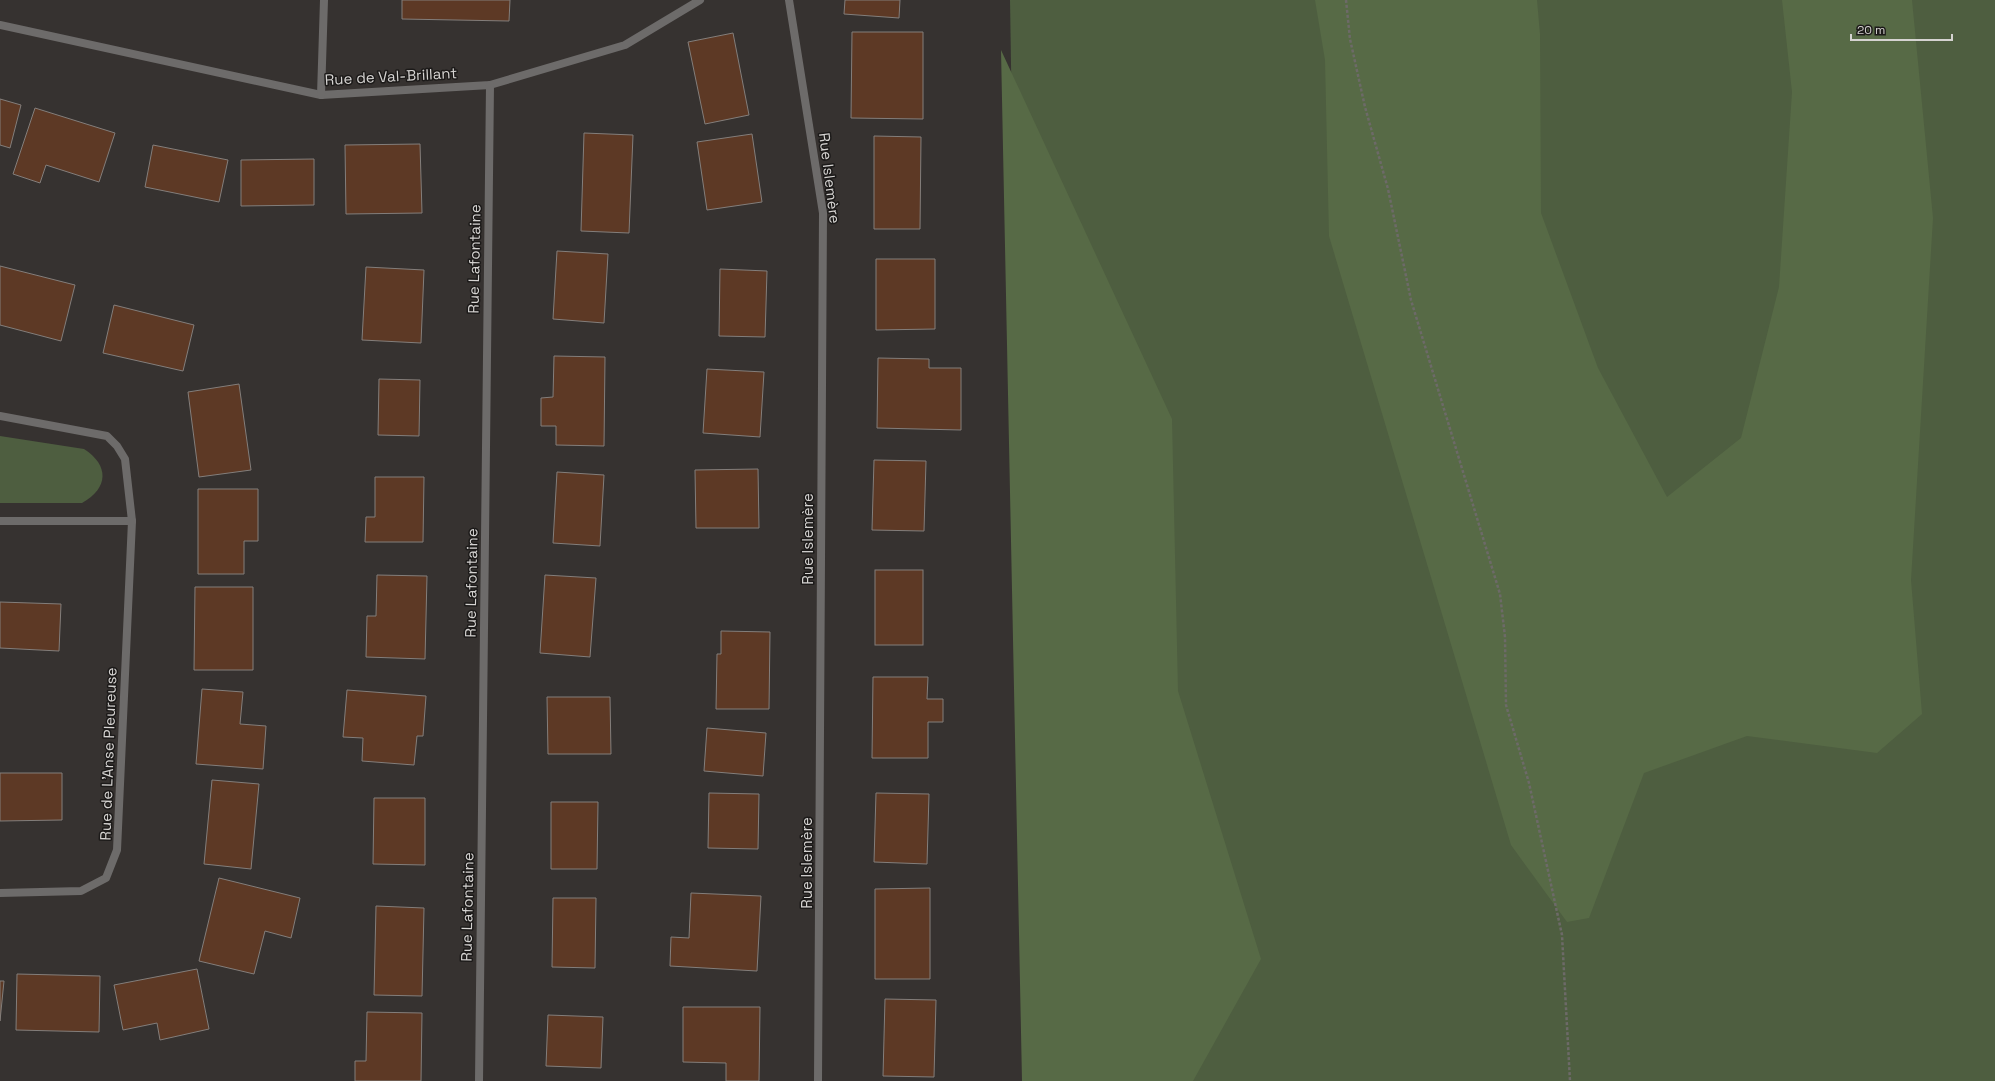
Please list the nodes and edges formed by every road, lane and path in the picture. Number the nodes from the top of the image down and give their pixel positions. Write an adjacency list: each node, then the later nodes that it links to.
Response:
1 (324, 0): 7 (street)
2 (700, 0): 6 (street, Rue de Val-Brillant)
3 (789, 0): 13 (street, Rue Islemère)
4 (1346, 0): 14 (path)
5 (0, 25): 7 (street, Rue de Val-Brillant)
6 (490, 85): 7 (street, Rue de Val-Brillant); 12 (street, Rue Lafontaine)
7 (321, 94)
8 (0, 416): 10 (street, Rue de L'Anse Pleureuse)
9 (0, 521): 10 (street)
10 (132, 521): 11 (street, Rue de L'Anse Pleureuse)
11 (0, 893)
12 (479, 1081)
13 (818, 1081)
14 (1570, 1081)

